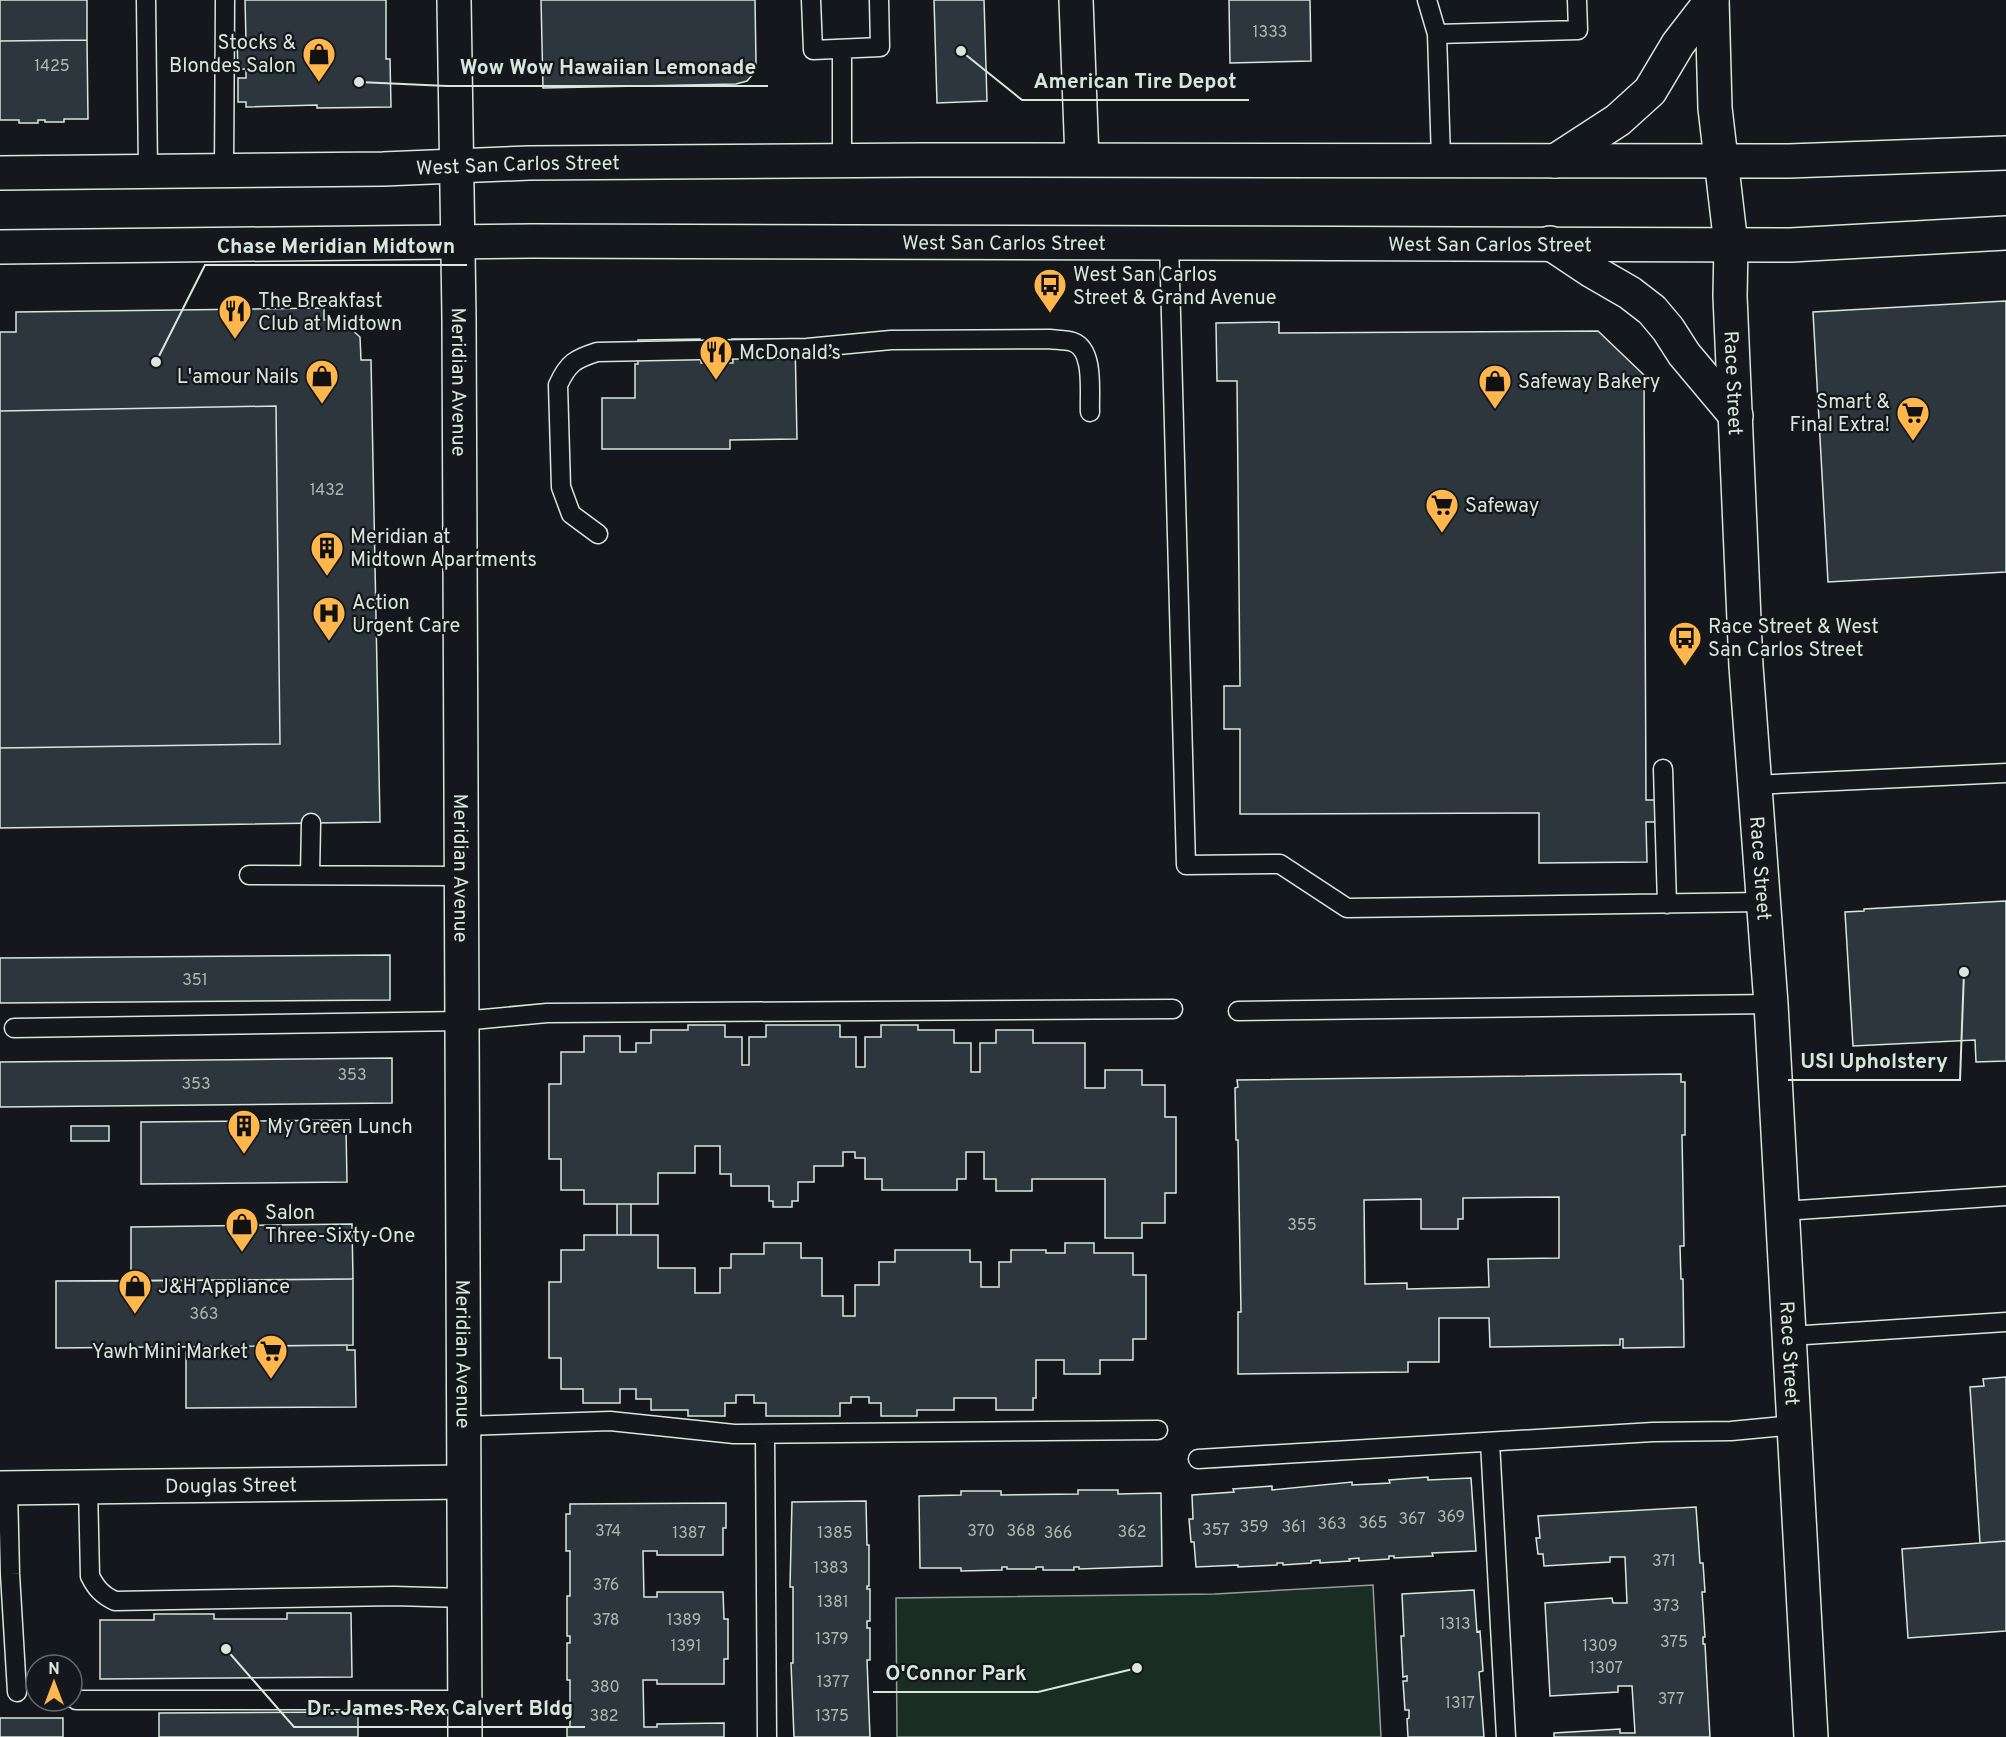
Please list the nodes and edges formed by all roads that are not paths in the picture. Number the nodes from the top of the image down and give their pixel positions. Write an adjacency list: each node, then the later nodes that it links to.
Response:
1 (146, 0): 20 (lane)
2 (225, 0): 19 (lane)
3 (454, 0): 18 (main road, Meridian Avenue)
4 (811, 0): 11 (lane)
5 (879, 0): 11 (lane)
6 (1076, 0): 13 (main road)
7 (1427, 0): 10 (lane)
8 (1577, 0): 10 (lane)
9 (1712, 0): 15 (main road, Race Street); 17 (main road)
10 (1437, 34): 14 (lane)
11 (842, 49): 16 (lane)
12 (2006, 153): 15 (main road, West San Carlos Street)
13 (1082, 159): 14 (main road, West San Carlos Street); 16 (main road, West San Carlos Street)
14 (1440, 159): 17 (main road, West San Carlos Street)
15 (1721, 160): 17 (main road, West San Carlos Street); 26 (main road, Race Street)
16 (842, 161): 18 (main road, West San Carlos Street)
17 (1555, 161)
18 (456, 167): 19 (main road, West San Carlos Street); 23 (main road, Meridian Avenue)
19 (224, 171): 20 (main road, West San Carlos Street)
20 (148, 172): 21 (main road, West San Carlos Street)
21 (0, 173)
22 (2006, 233): 26 (main road, West San Carlos Street)
23 (457, 242): 24 (main road, West San Carlos Street); 27 (main road, West San Carlos Street); 37 (main road, Meridian Avenue)
24 (1170, 242): 25 (main road, West San Carlos Street); 39 (lane)
25 (1550, 243): 26 (main road, West San Carlos Street); 29 (main road)
26 (1731, 245): 29 (main road, Race Street)
27 (0, 247)
28 (1090, 412): 30 (lane)
29 (1736, 416): 33 (main road, Race Street)
30 (598, 534)
31 (1663, 769): 39 (lane)
32 (2006, 773): 33 (lane)
33 (1754, 785): 38 (main road, Race Street)
34 (311, 823): 36 (lane)
35 (249, 875): 36 (lane)
36 (310, 875): 37 (lane)
37 (461, 876): 43 (main road, Meridian Avenue)
38 (1762, 902): 39 (lane); 40 (main road, Race Street)
39 (1667, 904)
40 (1771, 1004): 42 (lane); 46 (main road, Race Street)
41 (1173, 1010): 43 (lane)
42 (1238, 1011)
43 (462, 1021): 44 (lane); 50 (main road, Meridian Avenue)
44 (14, 1028)
45 (2006, 1196): 46 (lane)
46 (1783, 1211): 48 (main road, Race Street)
47 (2006, 1322): 48 (lane)
48 (1790, 1336): 49 (main road, Race Street)
49 (1795, 1425): 53 (lane); 65 (main road, Race Street)
50 (463, 1426): 52 (lane); 55 (main road, Meridian Avenue)
51 (1158, 1430): 52 (lane)
52 (765, 1434): 63 (lane)
53 (1490, 1442): 54 (lane); 64 (lane)
54 (1198, 1460)
55 (463, 1482): 56 (main road, Douglas Street); 58 (main road, Meridian Avenue)
56 (88, 1487): 57 (main road, Douglas Street); 58 (lane)
57 (4, 1488): 59 (lane)
58 (464, 1599): 61 (main road, Meridian Avenue)
59 (17, 1692)
60 (84, 1700): 61 (lane)
61 (464, 1700): 62 (main road, Meridian Avenue)
62 (465, 1737)
63 (767, 1737)
64 (1506, 1737)
65 (1811, 1737)

